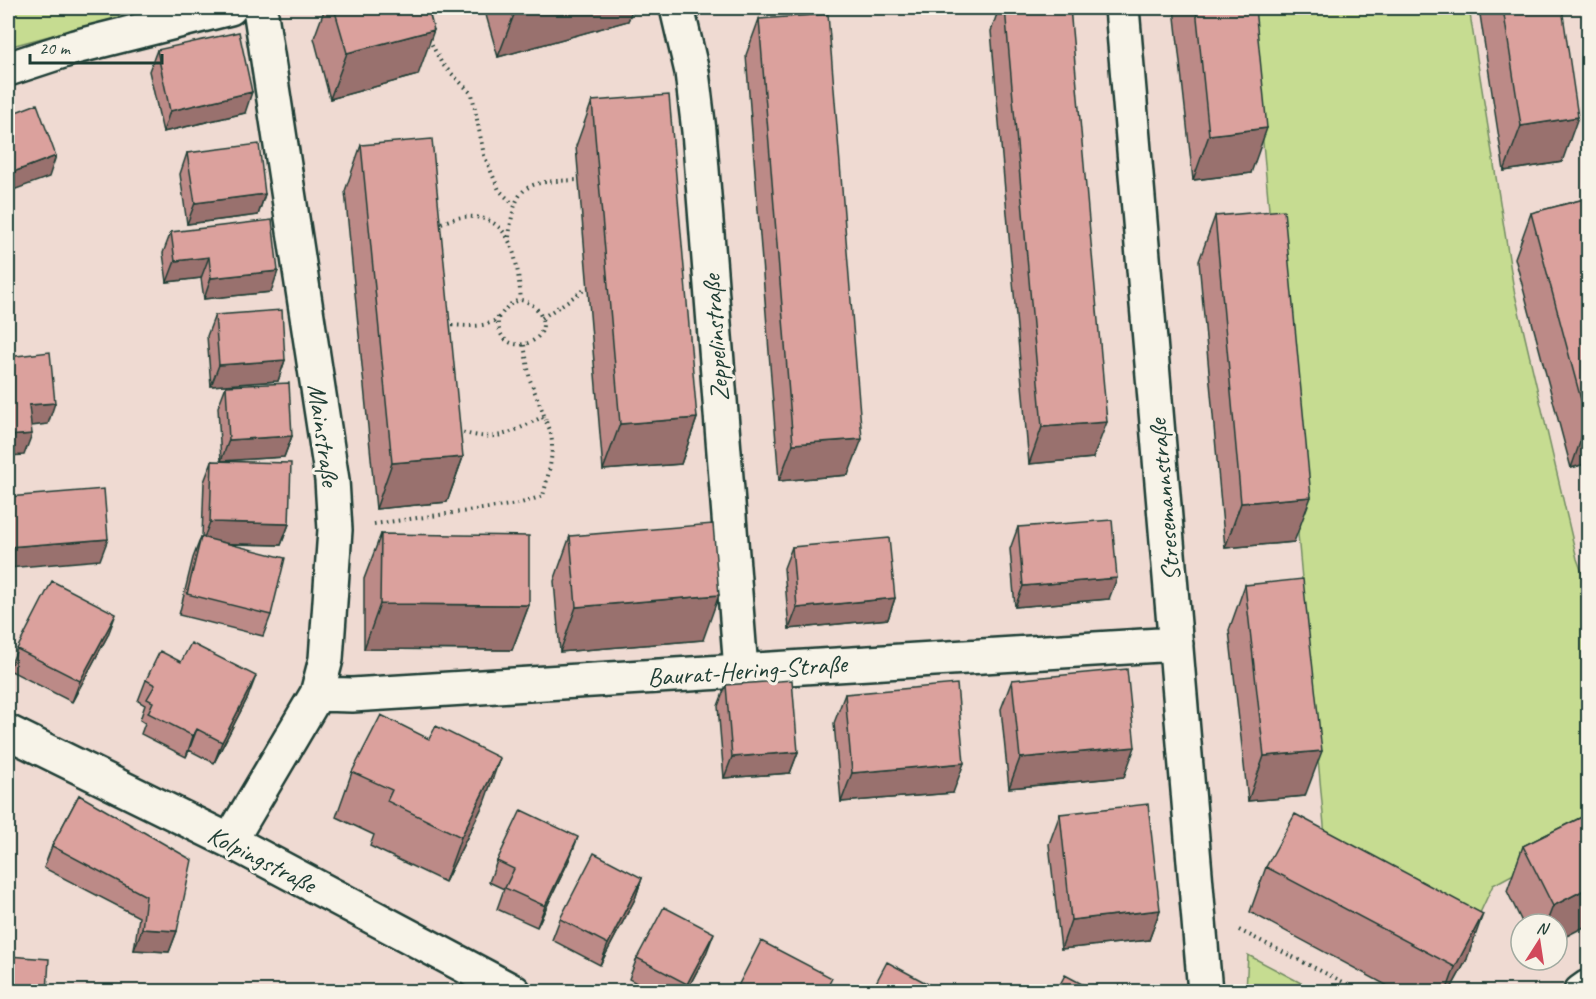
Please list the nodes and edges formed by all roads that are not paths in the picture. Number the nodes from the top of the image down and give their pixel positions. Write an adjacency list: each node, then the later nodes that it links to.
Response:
1 (230, 8): 5 (street)
2 (260, 8): 8 (street, Mainstraße)
3 (677, 8): 7 (street, Zeppelinstraße)
4 (1122, 8): 6 (street, Stresemannstraße)
5 (8, 69)
6 (1176, 644): 7 (street, Baurat-Hering-Straße); 13 (street, Stresemannstraße)
7 (741, 670): 8 (street, Baurat-Hering-Straße)
8 (317, 694): 10 (street, Mainstraße)
9 (8, 732): 10 (street, Kolpingstraße)
10 (231, 841): 12 (street, Kolpingstraße)
11 (1588, 987): 14 (street)
12 (514, 992)
13 (1205, 992)
14 (1581, 992)

